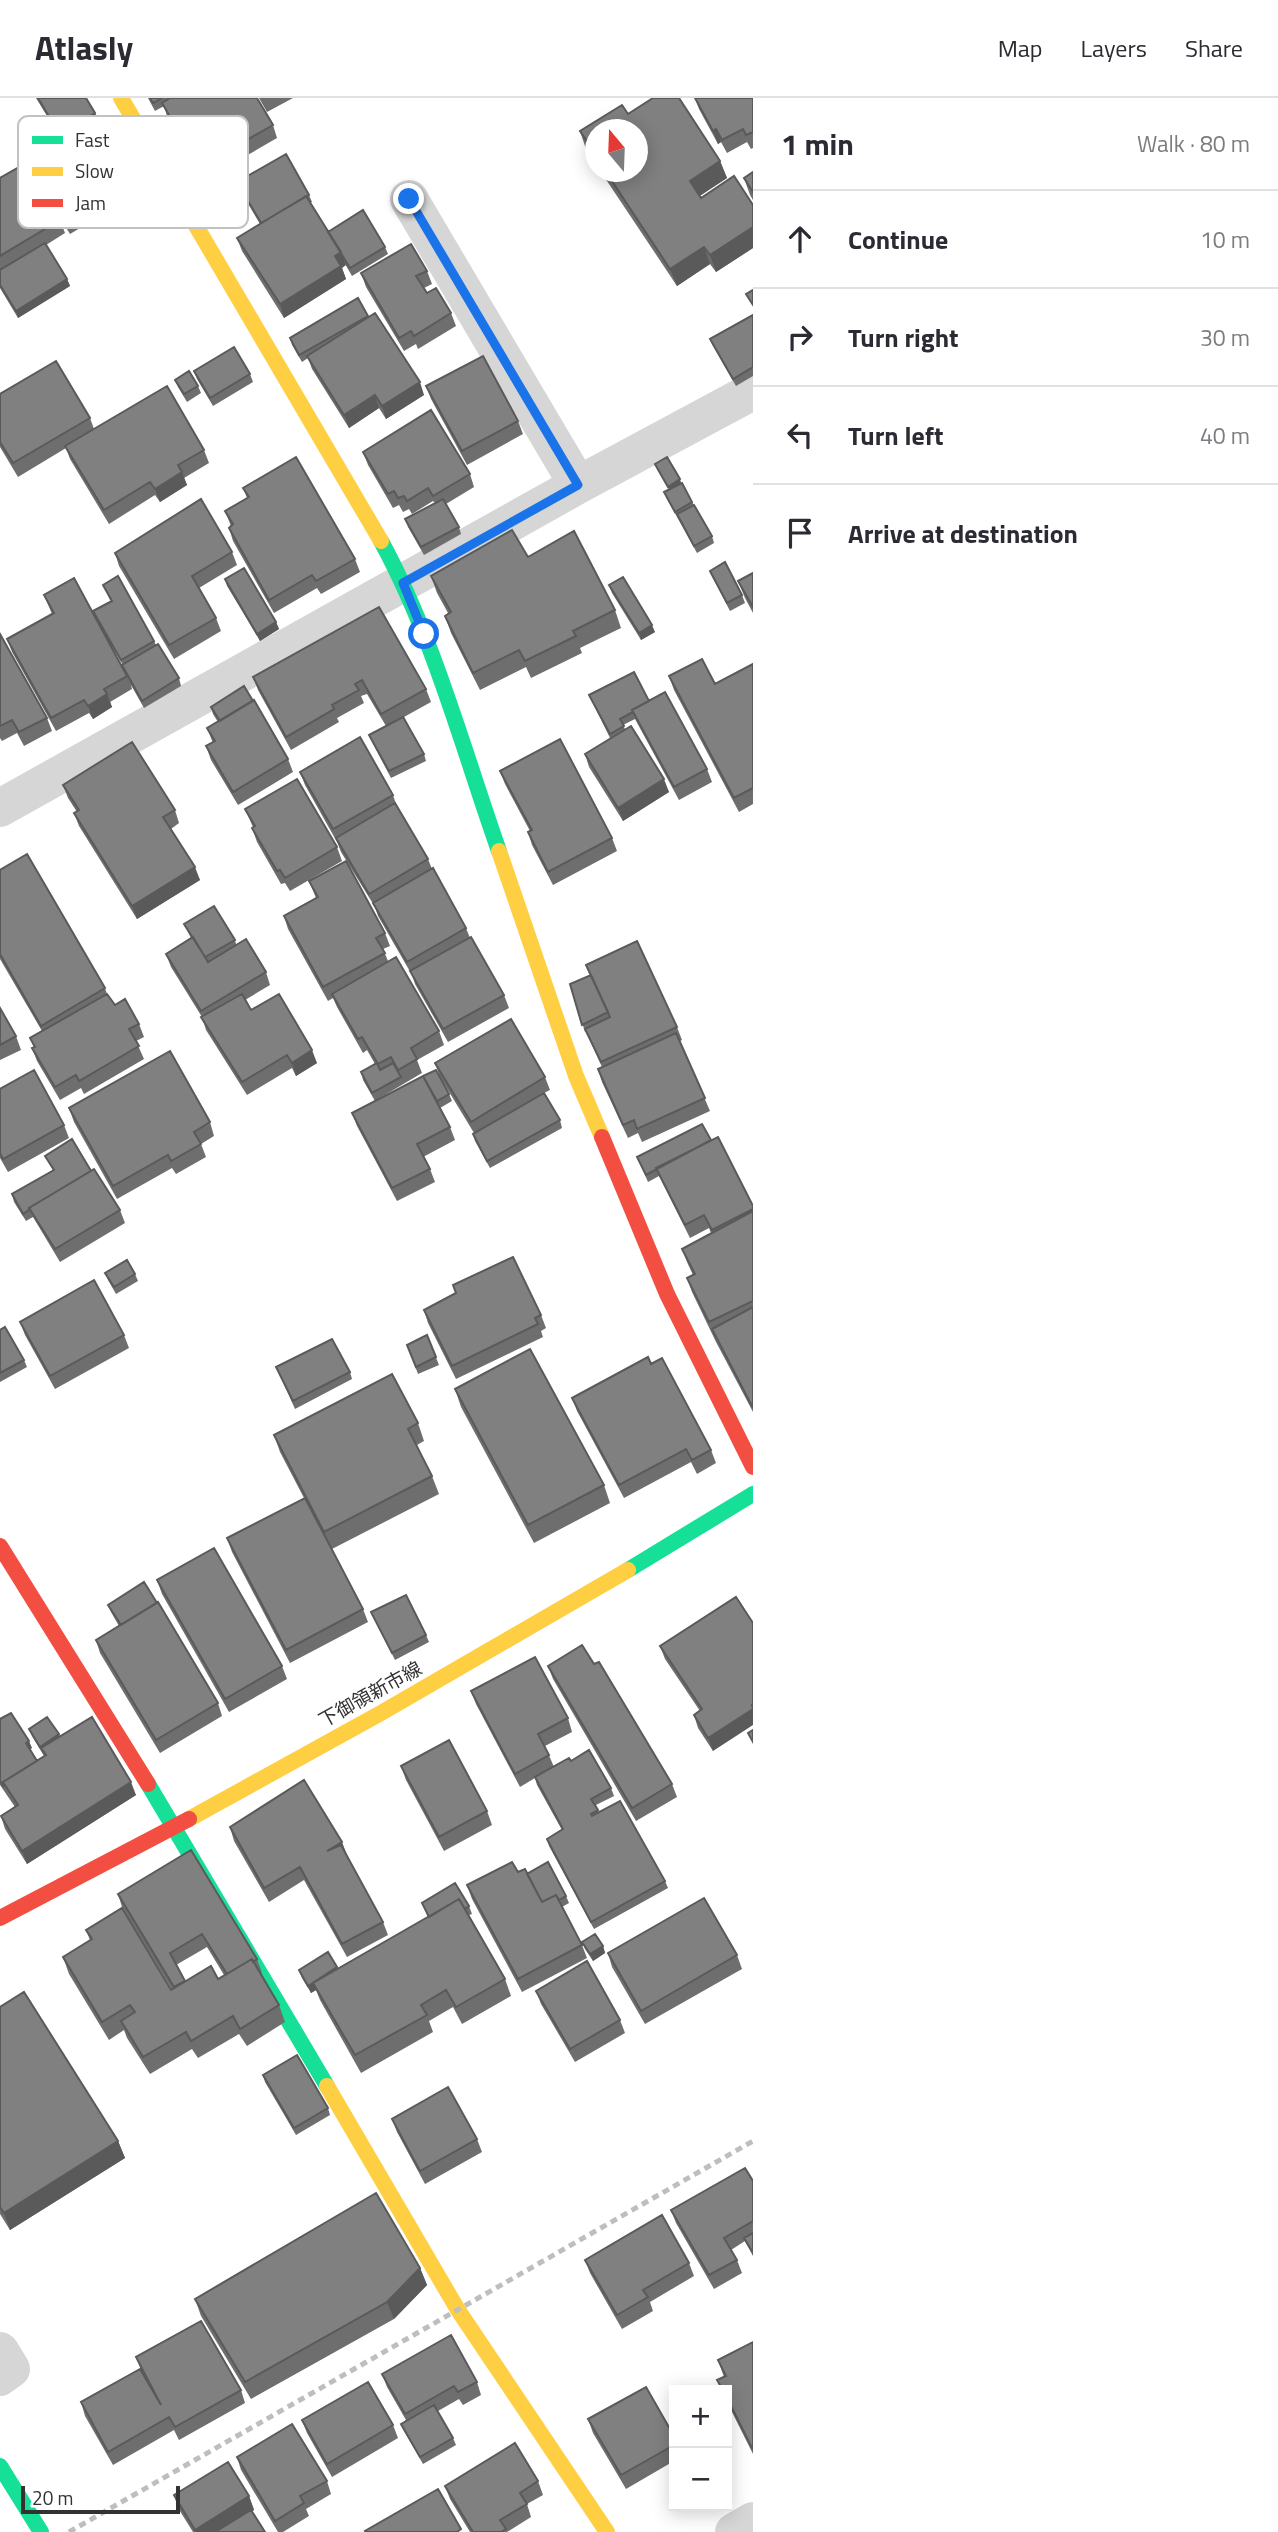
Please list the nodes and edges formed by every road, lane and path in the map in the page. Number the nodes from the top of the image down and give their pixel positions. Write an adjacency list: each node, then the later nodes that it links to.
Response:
1 (121, 98): 2 (street)
2 (132, 116)
3 (409, 199): 6 (street)
4 (197, 228): 7 (street)
5 (753, 391): 6 (street)
6 (578, 485): 7 (street)
7 (403, 583): 8 (street); 9 (street)
8 (0, 808)
9 (753, 1467)
10 (753, 1494): 12 (street, 下御領新市線)
11 (0, 1545): 12 (street)
12 (175, 1828): 13 (street, 下御領新市線); 19 (street)
13 (0, 1917)
14 (0, 2351): 15 (street)
15 (0, 2377)
16 (0, 2466): 18 (street)
17 (753, 2521): 20 (street)
18 (41, 2532)
19 (607, 2532)
20 (734, 2532)

